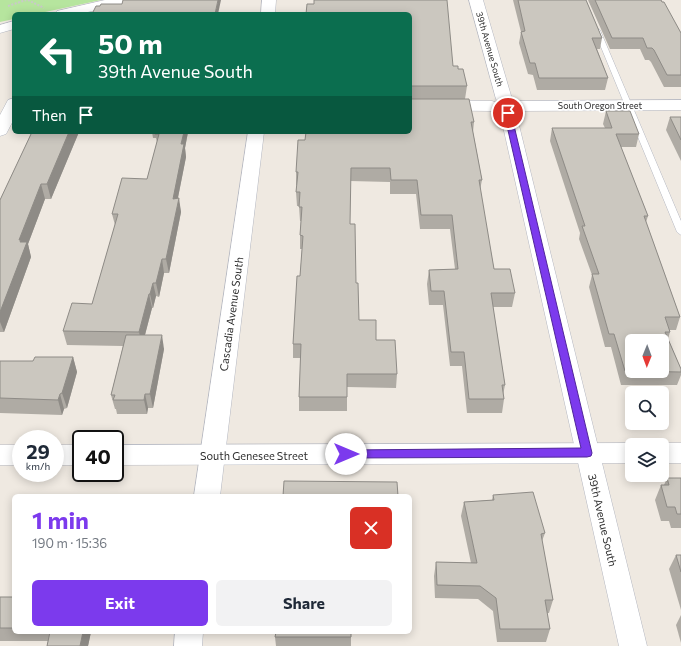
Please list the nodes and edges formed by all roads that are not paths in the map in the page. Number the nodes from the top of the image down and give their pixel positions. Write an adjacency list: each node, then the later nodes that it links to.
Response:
1 (122, 0): 4 (street)
2 (269, 0): 5 (street)
3 (476, 0): 14 (street, 39th Avenue South)
4 (71, 12)
5 (268, 12)
6 (593, 22): 13 (lane)
7 (12, 26): 8 (street)
8 (0, 29)
9 (0, 103): 10 (street)
10 (12, 103)
11 (681, 104): 13 (street, South Oregon Street)
12 (412, 105): 14 (street, South Oregon Street)
13 (628, 105): 14 (street, South Oregon Street); 18 (lane)
14 (506, 106): 19 (street, 39th Avenue South)
15 (12, 107): 16 (street)
16 (0, 131)
17 (256, 134): 26 (street, Cascadia Avenue South)
18 (681, 232)
19 (587, 453): 20 (street, South Genesee Street); 26 (street, South Genesee Street); 30 (street, 39th Avenue South)
20 (625, 453)
21 (669, 453): 22 (street)
22 (681, 453)
23 (0, 455): 24 (street)
24 (12, 455)
25 (124, 455): 26 (street, South Genesee Street)
26 (212, 455): 27 (street, Cascadia Avenue South)
27 (207, 494)
28 (189, 634): 29 (street)
29 (188, 646)
30 (633, 646)

